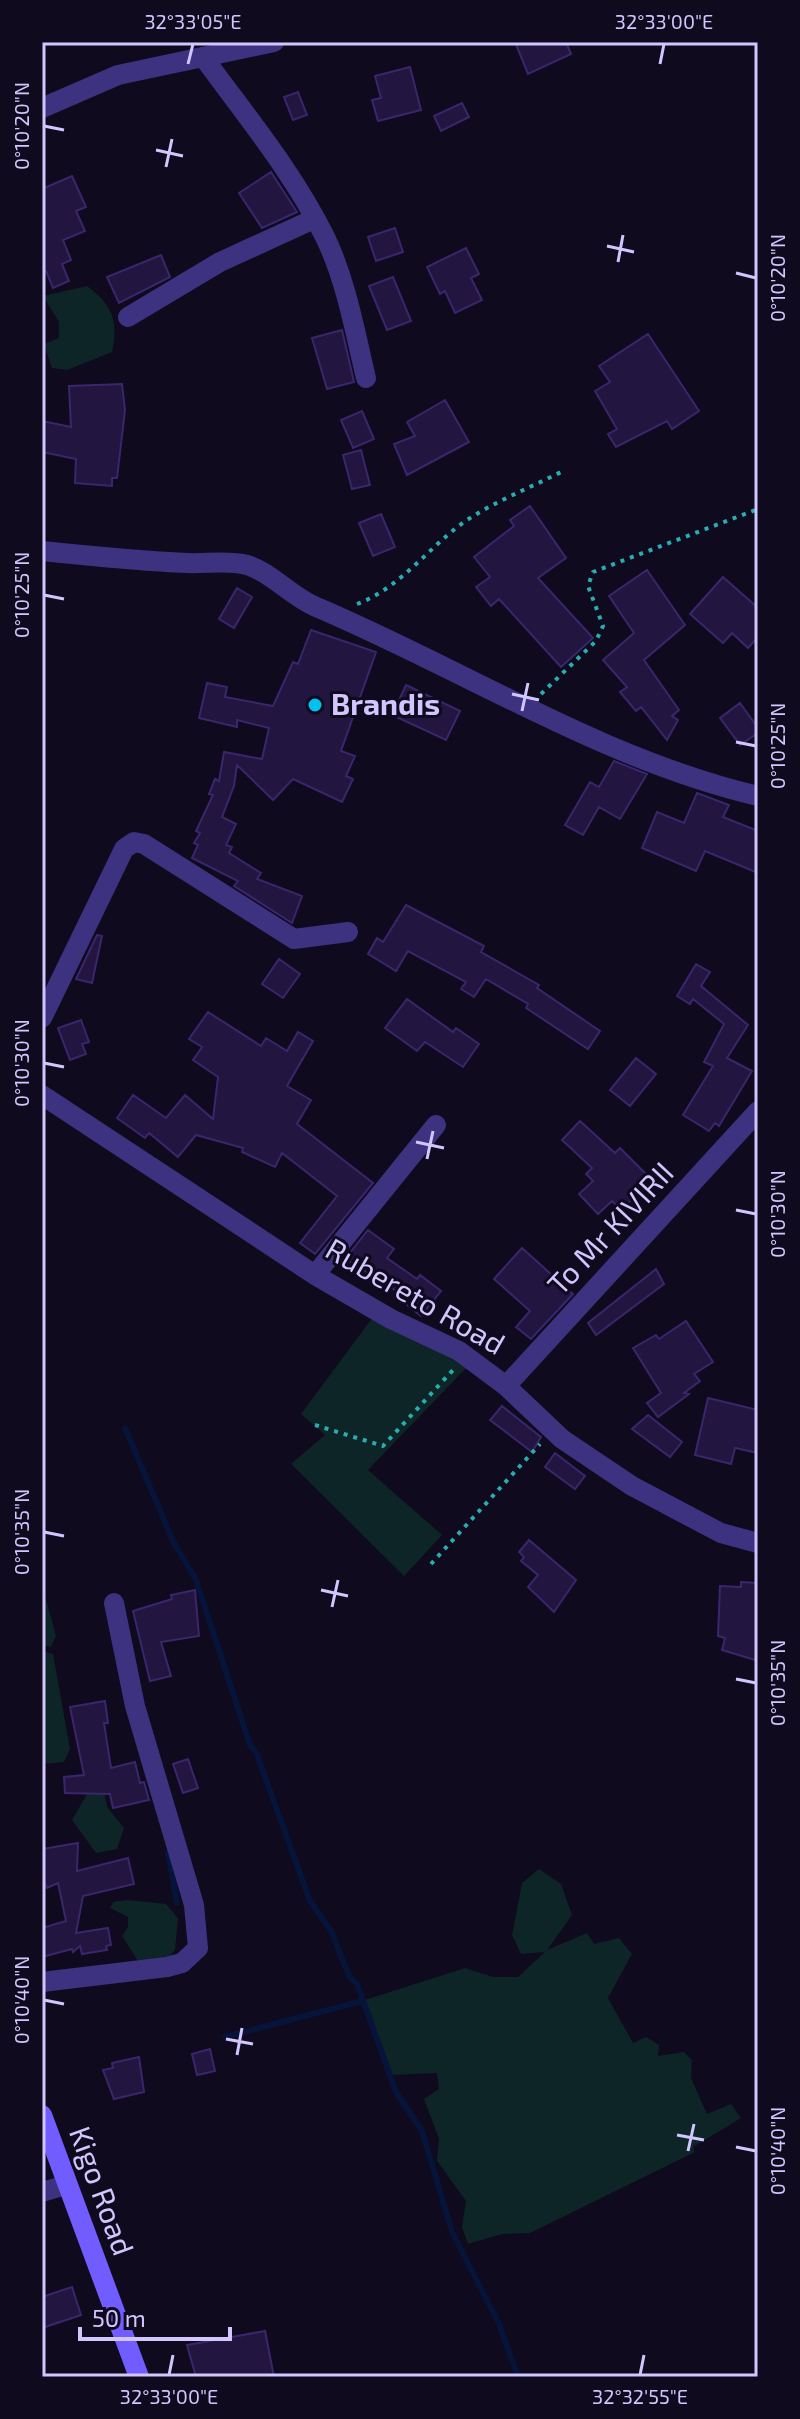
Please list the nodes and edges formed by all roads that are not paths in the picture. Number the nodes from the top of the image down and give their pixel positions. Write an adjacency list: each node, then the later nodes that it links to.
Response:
1 (274, 42): 2 (street)
2 (204, 58): 3 (street); 4 (street)
3 (42, 108)
4 (314, 219): 5 (street); 6 (street)
5 (128, 317)
6 (366, 378)
7 (42, 551): 8 (street)
8 (758, 796)
9 (348, 932): 10 (street)
10 (42, 1018)
11 (42, 1095): 14 (street, Rubereto Road)
12 (758, 1111): 15 (street, To Mr KIVIRII)
13 (436, 1125): 14 (street)
14 (315, 1275): 15 (street, Rubereto Road)
15 (506, 1386): 16 (street, Rubereto Road)
16 (758, 1543)
17 (114, 1603): 18 (street)
18 (42, 1982)
19 (42, 2115): 20 (street, Kigo Road)
20 (66, 2185): 21 (street); 22 (street, Kigo Road)
21 (42, 2192)
22 (139, 2377)

